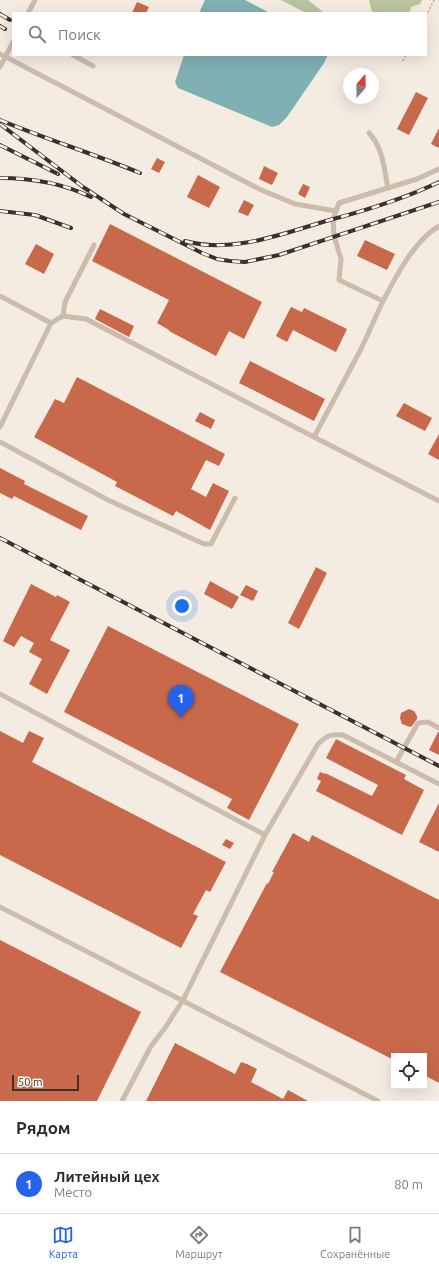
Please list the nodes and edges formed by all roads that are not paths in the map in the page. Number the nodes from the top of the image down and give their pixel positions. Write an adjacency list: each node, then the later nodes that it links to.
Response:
1 (35, 0): 2 (lane)
2 (29, 12)
3 (12, 45): 4 (lane)
4 (3, 56): 7 (lane); 11 (lane)
5 (75, 56): 6 (lane)
6 (93, 66)
7 (0, 67)
8 (369, 133): 10 (lane)
9 (439, 169): 10 (lane)
10 (388, 188): 11 (lane)
11 (336, 211): 15 (lane)
12 (439, 226): 15 (lane)
13 (94, 245): 16 (lane)
14 (0, 296): 17 (lane)
15 (383, 301): 19 (lane)
16 (62, 316): 17 (lane); 19 (lane)
17 (51, 323): 18 (lane)
18 (0, 427)
19 (314, 437): 22 (lane)
20 (0, 442): 21 (lane)
21 (235, 498)
22 (439, 501)
23 (0, 694): 27 (lane)
24 (439, 728): 25 (lane)
25 (396, 762): 26 (lane); 27 (lane)
26 (439, 784)
27 (265, 835): 29 (lane)
28 (0, 907): 29 (lane)
29 (183, 1000): 30 (lane); 31 (lane)
30 (122, 1101)
31 (378, 1101)

